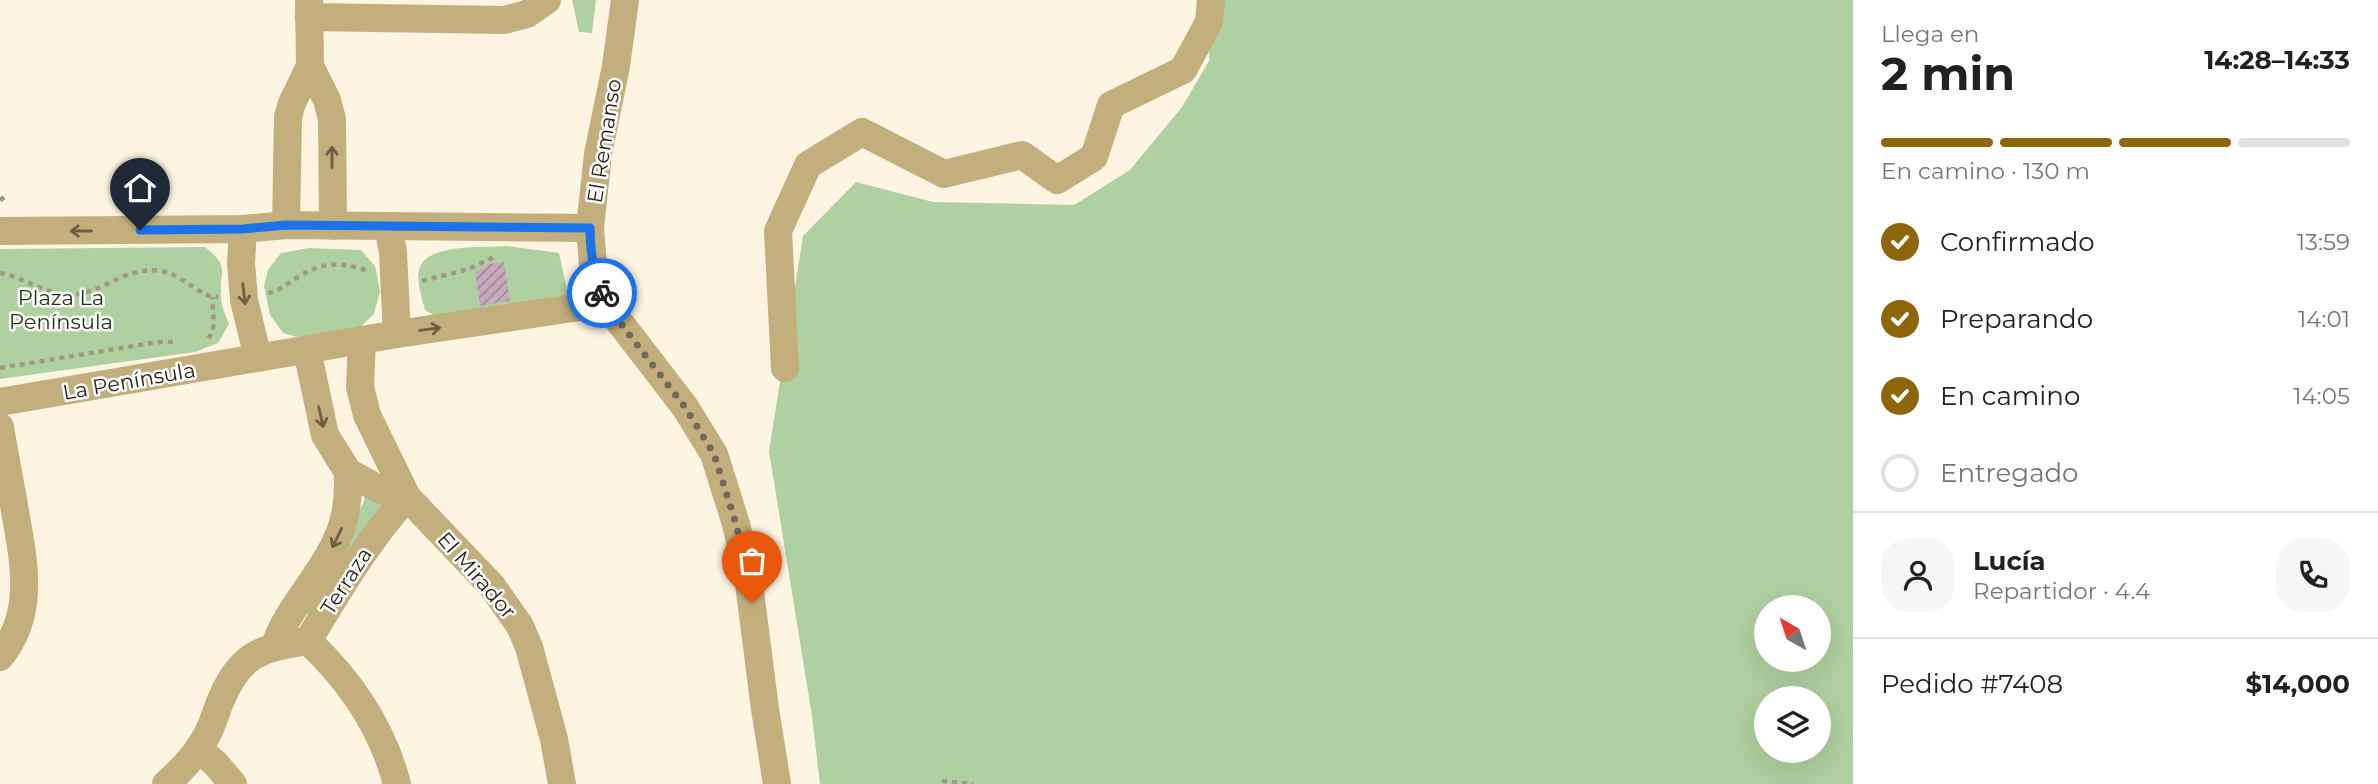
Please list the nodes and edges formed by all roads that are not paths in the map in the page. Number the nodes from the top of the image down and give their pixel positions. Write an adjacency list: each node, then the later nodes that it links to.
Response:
1 (547, 0): 4 (street)
2 (625, 0): 9 (street, El Remanso)
3 (1211, 0): 17 (street)
4 (309, 9): 5 (street)
5 (310, 66): 6 (street); 7 (street, one-way to 5)
6 (286, 225): 7 (street); 10 (street)
7 (333, 226): 8 (street)
8 (388, 226): 9 (street); 13 (street)
9 (590, 228): 12 (street, El Remanso)
10 (243, 229): 11 (street, one-way to 11); 16 (street, one-way to 16)
11 (0, 231)
12 (607, 303): 13 (street, La Península, one-way to 12); 30 (street, El Remanso)
13 (397, 334): 14 (street, La Península)
14 (362, 340): 15 (street, La Península); 21 (street, El Mirador)
15 (307, 350): 16 (street, La Península); 20 (street, El Mirador, one-way to 20)
16 (258, 358): 18 (street, La Península)
17 (785, 368)
18 (0, 402)
19 (0, 426): 24 (street)
20 (348, 472): 21 (street, El Mirador); 23 (street, Terraza, one-way to 23)
21 (407, 497): 22 (street, Terraza); 29 (street, El Mirador)
22 (308, 640): 23 (street); 28 (street)
23 (275, 645): 25 (street)
24 (0, 657)
25 (198, 749): 26 (street); 27 (street)
26 (166, 784)
27 (233, 784)
28 (397, 784)
29 (562, 784)
30 (777, 784)

